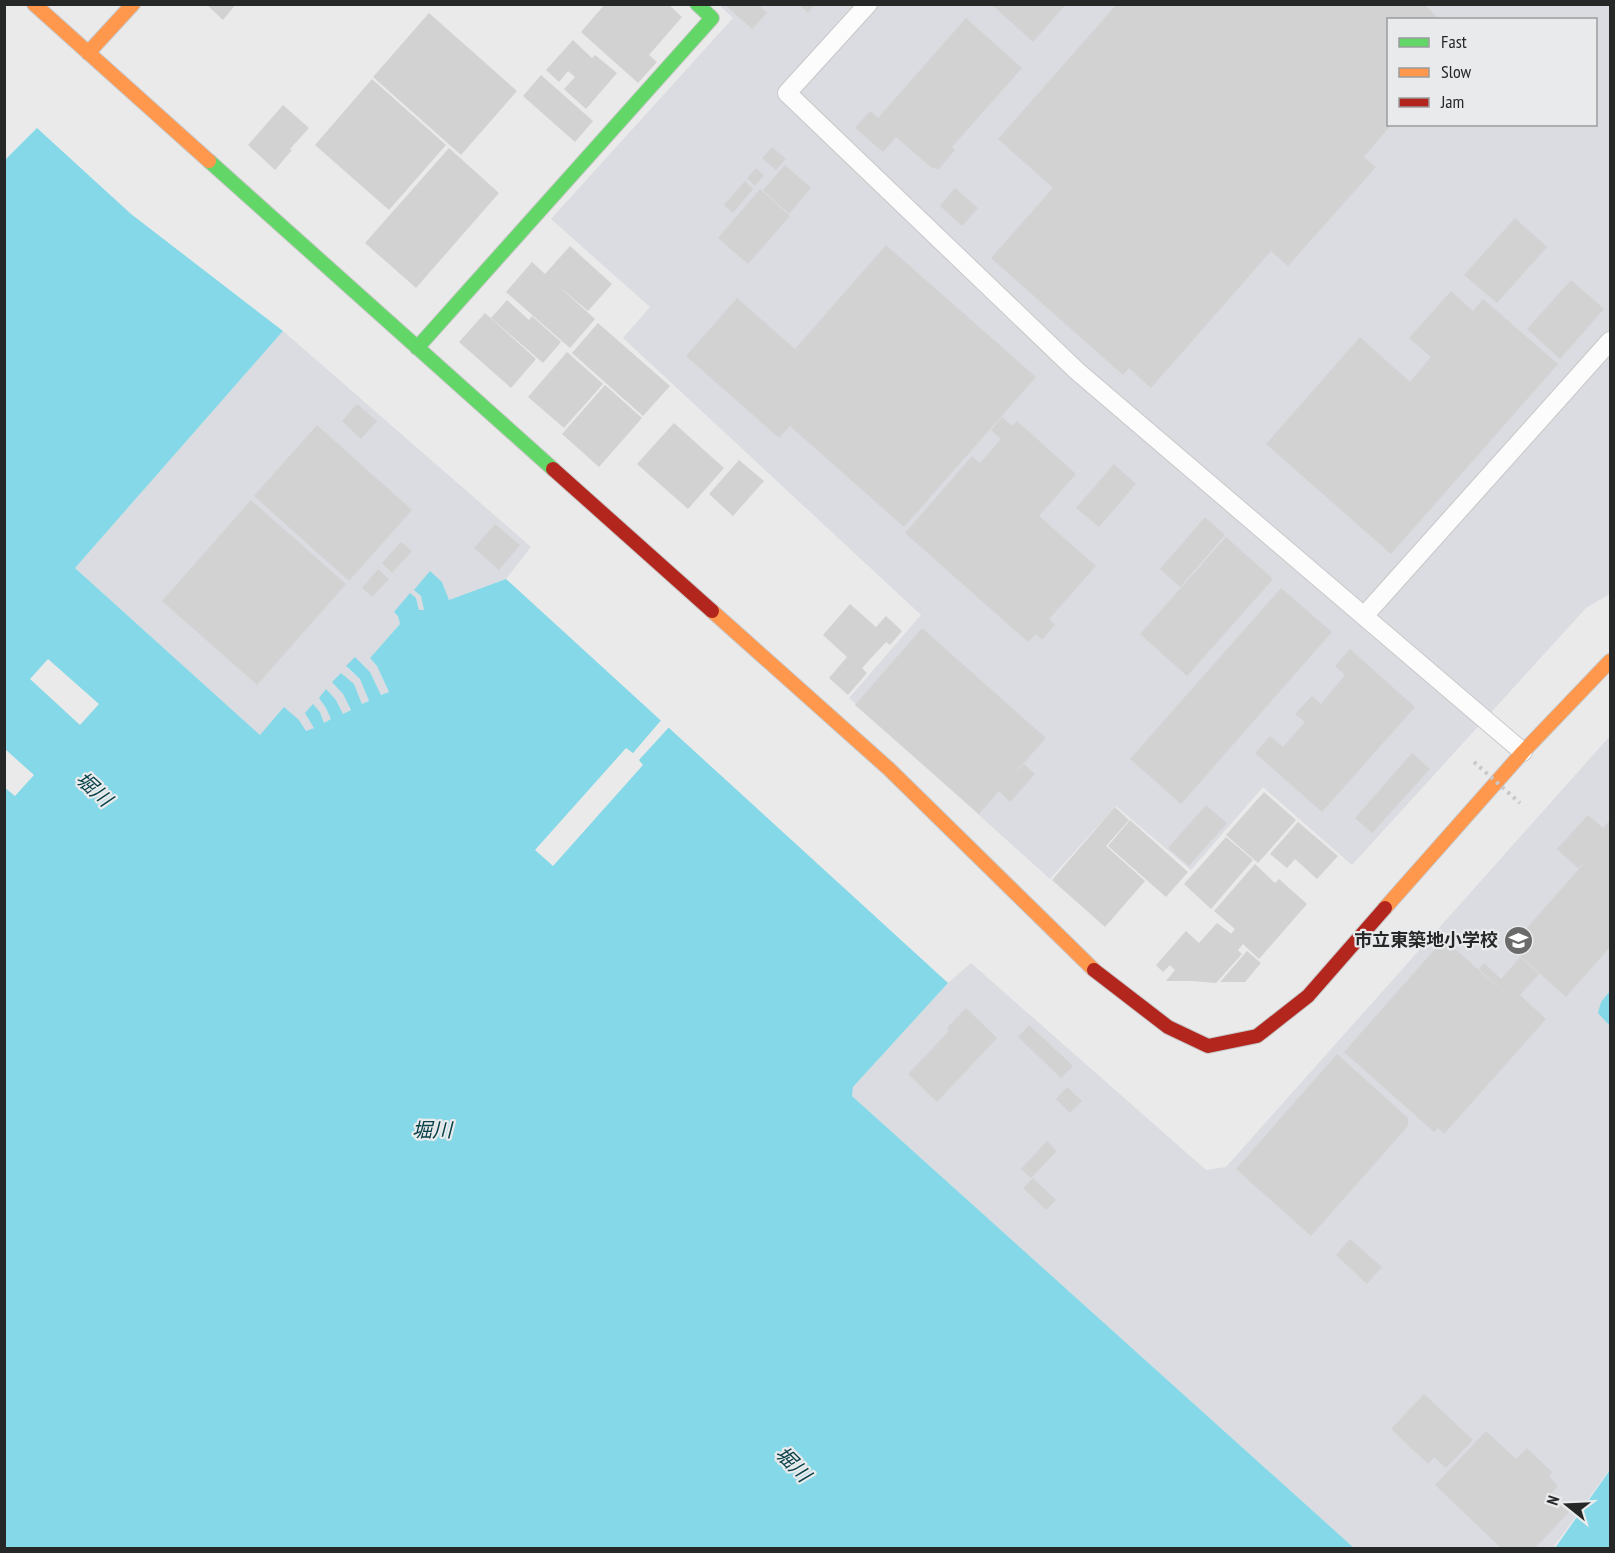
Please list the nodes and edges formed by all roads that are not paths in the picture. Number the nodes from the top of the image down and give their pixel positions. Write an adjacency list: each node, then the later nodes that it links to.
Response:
1 (34, 4): 5 (street)
2 (133, 4): 5 (street)
3 (697, 4): 7 (street)
4 (868, 4): 8 (lane)
5 (88, 53): 7 (street)
6 (1611, 341): 8 (lane)
7 (417, 348): 10 (street)
8 (1364, 616): 10 (lane)
9 (1611, 661): 10 (street)
10 (1523, 752)

